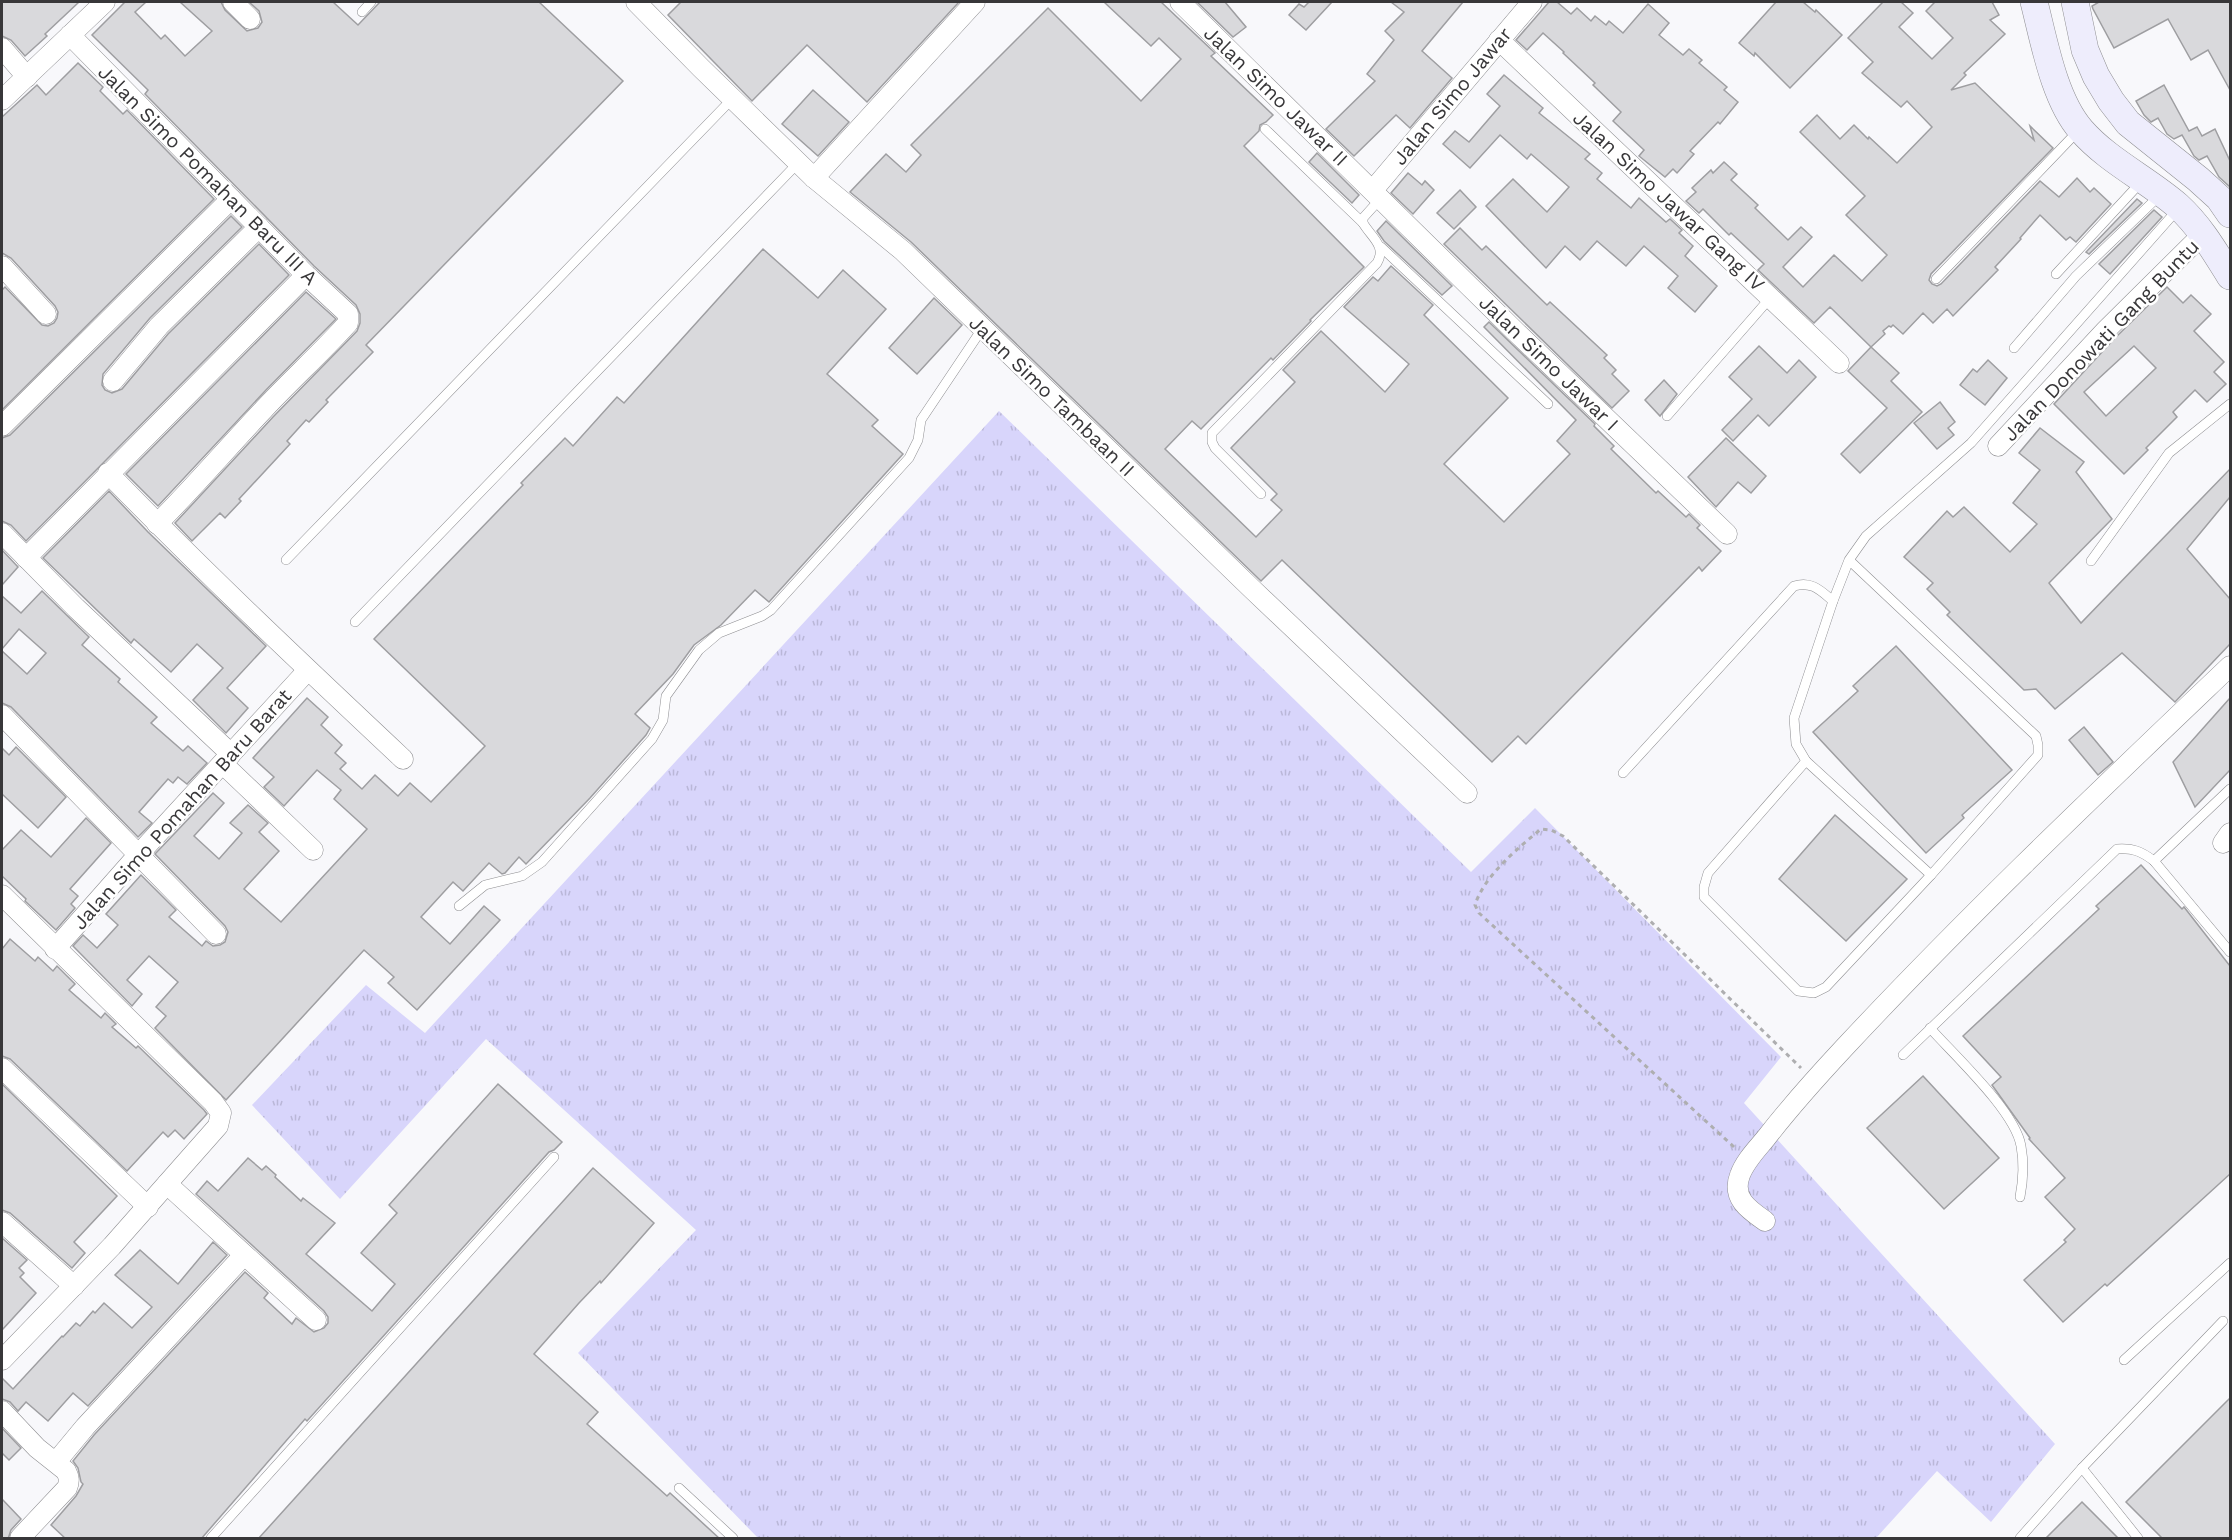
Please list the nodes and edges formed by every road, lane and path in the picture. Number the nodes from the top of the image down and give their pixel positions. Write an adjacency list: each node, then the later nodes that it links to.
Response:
1 (233, 2): 11 (street)
2 (372, 2): 10 (lane)
3 (636, 2): 16 (street, Jalan Simo Tambaan II)
4 (975, 2): 21 (street)
5 (1179, 2): 23 (street, Jalan Simo Jawar II)
6 (2034, 2): 19 (main road)
7 (2075, 2): 25 (main road)
8 (97, 4): 12 (street)
9 (1526, 4): 13 (street, Jalan Simo Jawar)
10 (362, 12)
11 (250, 19)
12 (70, 34): 15 (street); 24 (street, Jalan Simo Pomahan Baru III A)
13 (1499, 40): 23 (street, Jalan Simo Jawar); 35 (street, Jalan Simo Jawar Gang IV)
14 (2, 48): 15 (street)
15 (27, 77): 17 (street)
16 (733, 98): 20 (street, Jalan Simo Tambaan II); 52 (lane)
17 (2, 100)
18 (1265, 129): 26 (lane)
19 (2080, 129): 22 (main road); 34 (lane)
20 (798, 163): 21 (street, Jalan Simo Tambaan II); 56 (lane)
21 (814, 178): 37 (street, Jalan Simo Tambaan II)
22 (2162, 193): 28 (main road); 31 (lane); 38 (lane); 53 (lane)
23 (1377, 194): 26 (lane); 50 (street, Jalan Simo Jawar I)
24 (231, 199): 27 (street, Jalan Simo Pomahan Baru III A); 44 (street)
25 (2230, 214)
26 (1363, 223): 29 (lane)
27 (259, 227): 32 (street, Jalan Simo Pomahan Baru III A); 40 (street)
28 (2203, 234): 33 (main road); 45 (street, Jalan Donowati Gang Buntu)
29 (1381, 247): 41 (lane); 47 (lane)
30 (2, 266): 36 (street)
31 (2056, 274)
32 (306, 275): 46 (street); 48 (street, Jalan Simo Pomahan Baru III A)
33 (2230, 276)
34 (1936, 279)
35 (1772, 297): 39 (street, Jalan Simo Jawar Gang IV); 43 (lane)
36 (46, 314)
37 (982, 329): 65 (street, Jalan Simo Tambaan II); 71 (lane)
38 (2014, 348)
39 (1839, 363)
40 (113, 381)
41 (1548, 404)
42 (2230, 404): 54 (lane)
43 (1666, 416)
44 (2, 426)
45 (1998, 446)
46 (108, 473): 48 (street); 51 (street)
47 (1261, 494)
48 (157, 524): 58 (street)
49 (2, 533): 51 (street)
50 (1727, 534)
51 (26, 558): 60 (street)
52 (286, 560)
53 (1849, 560): 55 (lane); 69 (lane)
54 (2091, 561)
55 (1833, 601): 62 (lane); 63 (lane)
56 (355, 622)
57 (2230, 666): 78 (street)
58 (308, 670): 60 (street, Jalan Simo Pomahan Baru Barat); 61 (street)
59 (2, 715): 67 (street)
60 (227, 759): 66 (street); 67 (street, Jalan Simo Pomahan Baru Barat)
61 (404, 759)
62 (1806, 761): 69 (lane); 69 (lane)
63 (1623, 773)
64 (2230, 789): 68 (lane)
65 (1467, 793)
66 (314, 850)
67 (138, 855): 72 (street); 73 (street, Jalan Simo Pomahan Baru Barat)
68 (2154, 861): 74 (lane); 75 (lane)
69 (1931, 875)
70 (2, 895): 73 (street)
71 (459, 906)
72 (216, 934)
73 (55, 949): 81 (street)
74 (2230, 952)
75 (1930, 1028): 76 (lane); 82 (lane)
76 (1903, 1055)
77 (2, 1068): 83 (street)
78 (1814, 1081): 80 (street); 80 (path)
79 (554, 1157): 98 (lane)
80 (1748, 1160): 84 (street)
81 (167, 1184): 83 (street); 86 (street)
82 (2020, 1197)
83 (148, 1207): 88 (street)
84 (1765, 1221)
85 (2, 1222): 88 (street)
86 (244, 1255): 89 (street); 94 (street)
87 (2230, 1263): 92 (lane)
88 (74, 1286): 91 (street)
89 (316, 1320)
90 (2223, 1321): 95 (lane)
91 (2, 1360)
92 (2124, 1360)
93 (2, 1411): 94 (street)
94 (56, 1462): 97 (street)
95 (2082, 1468): 100 (lane); 101 (lane)
96 (679, 1488): 99 (lane)
97 (20, 1539)
98 (211, 1539)
99 (733, 1539)
100 (2020, 1539)
101 (2138, 1539)

